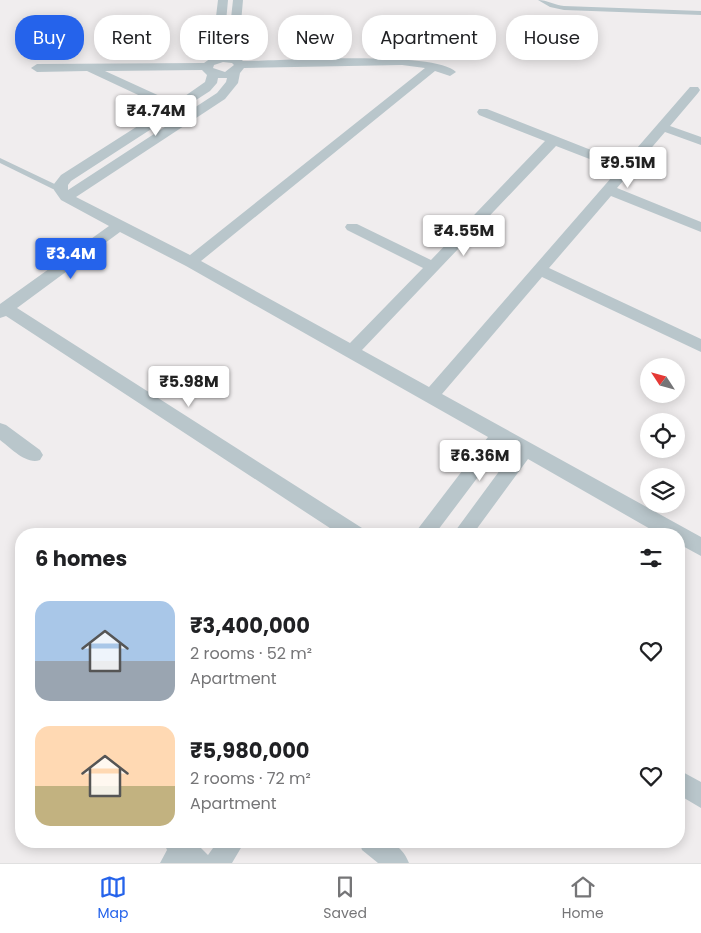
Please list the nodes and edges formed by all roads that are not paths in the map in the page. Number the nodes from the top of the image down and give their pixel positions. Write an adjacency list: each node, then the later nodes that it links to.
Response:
1 (223, 0): 5 (street)
2 (238, 0): 6 (street)
3 (541, 0): 4 (lane)
4 (701, 13)
5 (212, 66): 6 (street); 6 (street); 8 (street); 12 (street)
6 (235, 66): 7 (street); 20 (street)
7 (434, 66): 10 (street); 24 (street)
8 (88, 67): 9 (street); 12 (street)
9 (37, 68)
10 (450, 72)
11 (694, 90): 14 (street)
12 (176, 108): 20 (street)
13 (483, 112): 15 (street)
14 (662, 127): 16 (street); 18 (street)
15 (554, 140): 18 (street); 25 (street)
16 (701, 141)
17 (0, 160): 20 (lane)
18 (626, 169): 19 (street)
19 (608, 190): 22 (street); 26 (street)
20 (64, 194): 21 (street)
21 (119, 226): 24 (street); 27 (street)
22 (701, 226)
23 (352, 227): 25 (street)
24 (191, 262): 29 (street)
25 (434, 267): 29 (street)
26 (540, 270): 28 (street); 30 (street)
27 (3, 310): 35 (street)
28 (701, 346)
29 (351, 352): 30 (street)
30 (430, 396): 32 (street)
31 (0, 430): 34 (street)
32 (499, 436): 33 (street); 36 (street)
33 (525, 450): 37 (street); 38 (street)
34 (34, 455)
35 (346, 528)
36 (428, 528)
37 (466, 528)
38 (667, 528)
39 (685, 538): 40 (street)
40 (701, 547)
41 (685, 785): 42 (street)
42 (701, 796)
43 (228, 848): 45 (street)
44 (379, 848): 46 (street)
45 (216, 863)
46 (397, 863)

